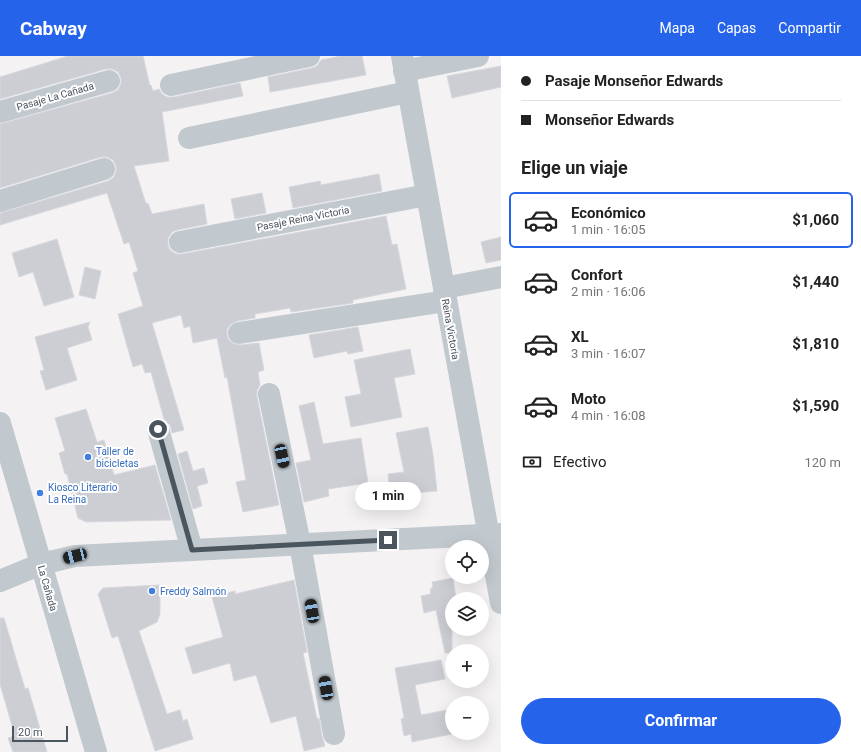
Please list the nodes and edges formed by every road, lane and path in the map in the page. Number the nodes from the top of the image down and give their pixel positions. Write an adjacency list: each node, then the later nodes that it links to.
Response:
1 (309, 56): 5 (street)
2 (478, 56): 3 (street)
3 (403, 63): 6 (street, Reina Victoria)
4 (109, 81): 7 (street, Pasaje La Cañada)
5 (171, 85)
6 (408, 92): 8 (street); 10 (street, Reina Victoria)
7 (0, 112)
8 (189, 138)
9 (104, 169): 11 (street)
10 (427, 195): 12 (street, Pasaje Reina Victoria); 14 (street, Reina Victoria)
11 (0, 201)
12 (180, 242)
13 (501, 277): 14 (street)
14 (445, 294): 15 (street); 19 (street, Reina Victoria)
15 (239, 333)
16 (269, 394): 20 (street)
17 (0, 424): 22 (street, La Cañada)
18 (158, 429): 21 (street)
19 (495, 534): 20 (street); 24 (street, Reina Victoria)
20 (300, 544): 21 (street); 25 (street)
21 (192, 550): 22 (street)
22 (41, 564): 23 (street); 26 (street, La Cañada)
23 (0, 581)
24 (501, 603)
25 (334, 734)
26 (96, 752)

